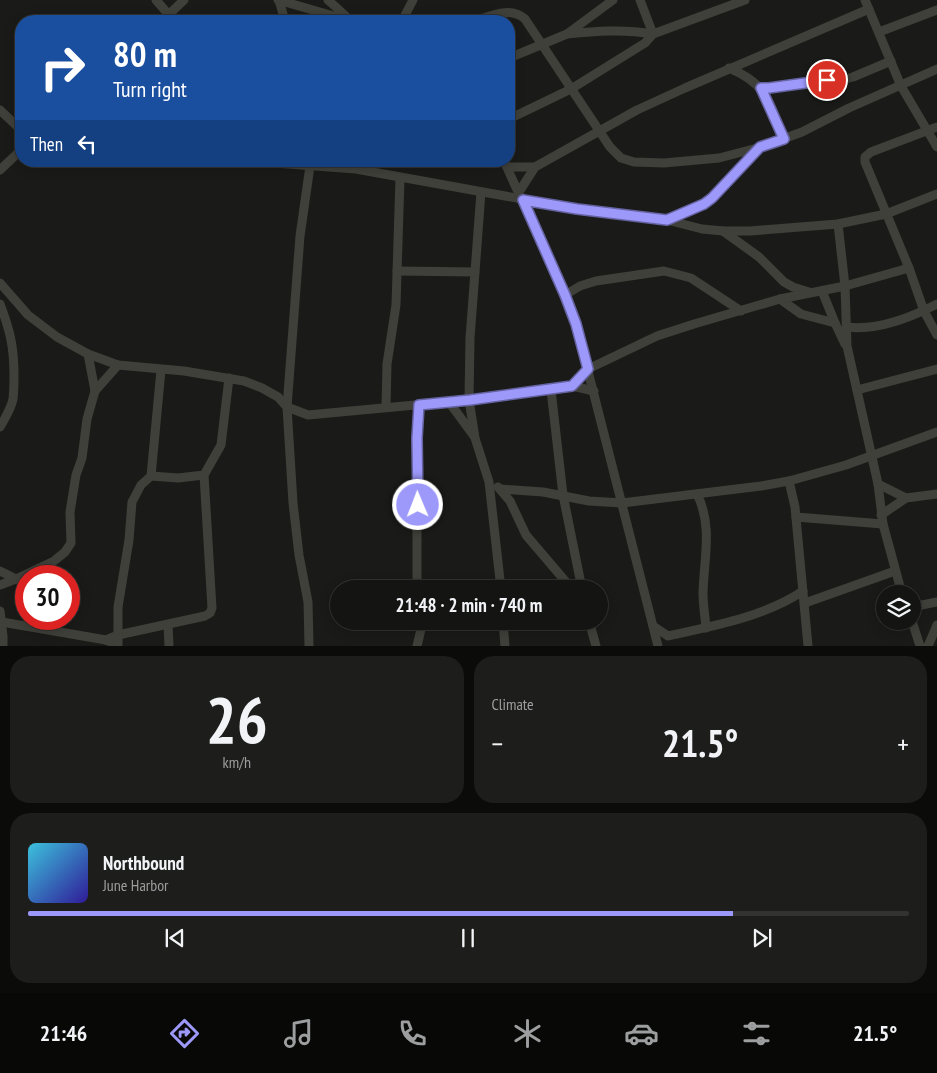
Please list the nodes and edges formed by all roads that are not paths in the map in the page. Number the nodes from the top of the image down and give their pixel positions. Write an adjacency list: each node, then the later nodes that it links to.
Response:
1 (279, 0): 13 (street); 14 (street)
2 (328, 0): 15 (street)
3 (413, 0): 16 (street)
4 (612, 0): 19 (street)
5 (640, 0): 20 (street)
6 (744, 0): 20 (street)
7 (158, 2): 8 (street); 11 (street)
8 (182, 2): 12 (street)
9 (867, 4): 18 (street); 24 (street)
10 (937, 10): 18 (street)
11 (164, 15)
12 (168, 15)
13 (283, 15)
14 (330, 15)
15 (344, 15)
16 (405, 15)
17 (494, 15): 21 (street)
18 (879, 32): 23 (street)
19 (567, 34): 20 (street); 21 (street)
20 (654, 34): 28 (street)
21 (542, 45): 22 (street); 28 (street)
22 (515, 56)
23 (890, 61): 26 (street); 27 (street)
24 (729, 68): 27 (street); 33 (street)
25 (937, 69): 26 (street)
26 (901, 86): 32 (street); 35 (street)
27 (761, 88): 35 (street)
28 (571, 89): 30 (street); 33 (street)
29 (0, 110): 31 (street)
30 (515, 116)
31 (15, 124)
32 (933, 129): 38 (street); 50 (street)
33 (599, 131): 34 (street); 36 (street)
34 (590, 136): 36 (street); 44 (street)
35 (784, 139): 37 (street)
36 (606, 141): 37 (street)
37 (760, 147): 51 (street)
38 (937, 147)
39 (15, 156): 45 (street)
40 (515, 165): 44 (street)
41 (310, 167): 85 (street)
42 (363, 167): 46 (street)
43 (507, 167): 49 (street)
44 (535, 167): 49 (street)
45 (0, 170)
46 (400, 178): 47 (street); 55 (street)
47 (481, 192): 49 (street); 56 (street)
48 (937, 194): 50 (street)
49 (521, 196): 51 (street); 61 (street)
50 (886, 214): 52 (street); 54 (street)
51 (667, 220): 53 (street)
52 (838, 224): 53 (street); 58 (street)
53 (723, 231): 60 (street)
54 (909, 268): 58 (street); 66 (street)
55 (397, 271): 56 (street); 86 (street)
56 (474, 272): 82 (street)
57 (0, 283): 71 (street)
58 (845, 286): 59 (street); 68 (street)
59 (822, 291): 60 (street); 67 (street)
60 (811, 293): 62 (street)
61 (565, 295): 65 (street); 73 (street)
62 (780, 299): 65 (street); 67 (street)
63 (0, 304): 87 (street)
64 (937, 304): 66 (street)
65 (741, 311): 73 (street)
66 (924, 311): 68 (street); 69 (street)
67 (835, 323): 70 (street)
68 (847, 327): 70 (street)
69 (937, 335)
70 (847, 346): 80 (street)
71 (88, 354): 72 (street); 78 (street)
72 (118, 365): 75 (street); 78 (street)
73 (588, 369): 77 (street); 81 (street)
74 (937, 369): 80 (street)
75 (160, 370): 76 (street); 92 (street)
76 (229, 378): 85 (street); 91 (street)
77 (572, 386): 79 (street); 81 (street)
78 (95, 390): 104 (street)
79 (551, 390): 82 (street); 99 (street)
80 (857, 390): 90 (street)
81 (594, 391): 101 (street)
82 (470, 400): 83 (street); 89 (street)
83 (449, 402): 84 (street); 89 (street)
84 (419, 405): 86 (street); 109 (street)
85 (287, 407): 86 (street); 135 (street)
86 (386, 407)
87 (0, 427)
88 (937, 432): 90 (street)
89 (475, 438): 94 (street)
90 (872, 454): 93 (street); 95 (street)
91 (204, 475): 92 (street); 122 (street)
92 (151, 476): 129 (street)
93 (789, 480): 97 (street); 102 (street)
94 (489, 482): 96 (street); 110 (street)
95 (878, 484): 100 (street); 103 (street)
96 (500, 489): 99 (street); 111 (street)
97 (697, 494): 101 (street); 124 (street)
98 (937, 494): 100 (street)
99 (563, 495): 101 (street); 112 (street)
100 (906, 498): 103 (street)
101 (622, 503): 123 (street)
102 (796, 517): 103 (street); 115 (street)
103 (882, 520): 106 (street)
104 (46, 565)
105 (0, 571): 107 (street)
106 (895, 571): 114 (street); 117 (street)
107 (15, 578)
108 (15, 579): 113 (street)
109 (418, 580)
110 (499, 580)
111 (564, 580)
112 (580, 580)
113 (0, 585)
114 (899, 585)
115 (803, 591): 117 (street); 124 (street)
116 (937, 602): 118 (street)
117 (805, 603): 141 (street)
118 (921, 606)
119 (0, 611): 120 (street)
120 (2, 622): 131 (street); 133 (street)
121 (937, 624): 143 (street)
122 (168, 625): 129 (street); 134 (street)
123 (653, 626): 130 (street); 139 (street)
124 (706, 628): 130 (street)
125 (421, 630): 136 (street)
126 (504, 630): 137 (street)
127 (592, 630): 138 (street)
128 (915, 630): 142 (street)
129 (118, 635): 131 (street); 132 (street)
130 (668, 636): 140 (street)
131 (106, 640): 132 (street)
132 (118, 645)
133 (3, 646)
134 (170, 646)
135 (309, 646)
136 (417, 646)
137 (505, 646)
138 (596, 646)
139 (658, 646)
140 (662, 646)
141 (808, 646)
142 (920, 646)
143 (928, 646)

